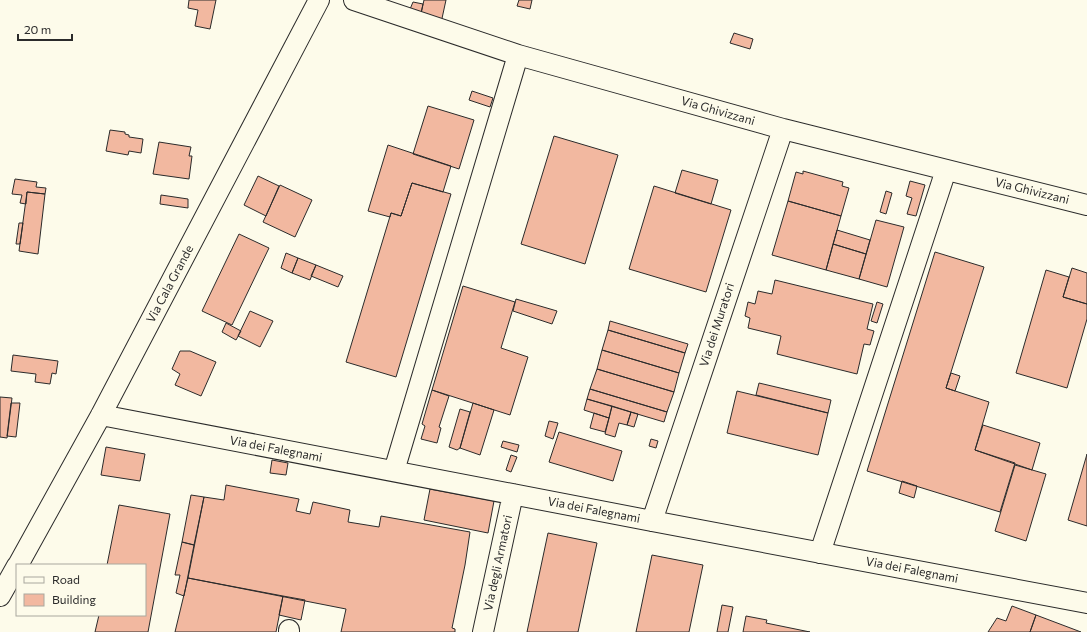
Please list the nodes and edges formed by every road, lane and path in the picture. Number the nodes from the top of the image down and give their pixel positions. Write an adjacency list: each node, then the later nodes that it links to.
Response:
1 (319, 0): 7 (street, Via Cala Grande)
2 (354, 0): 3 (street, Via Ghivizzani)
3 (518, 55): 4 (street, Via Ghivizzani); 8 (street)
4 (783, 129): 5 (street, Via Ghivizzani); 10 (street, Via dei Muratori)
5 (946, 170): 6 (street, Via Ghivizzani); 11 (street)
6 (1087, 204)
7 (101, 415): 8 (street, Via dei Falegnami); 12 (street, Via Cala Grande)
8 (394, 472): 9 (street, Via dei Falegnami)
9 (513, 494): 10 (street, Via dei Falegnami); 16 (street, Via degli Armatori)
10 (652, 521): 11 (street, Via dei Falegnami)
11 (820, 553): 15 (street, Via dei Falegnami)
12 (18, 564)
13 (16, 567): 14 (street, Via Cala Grande)
14 (0, 596)
15 (1087, 603)
16 (483, 632)

